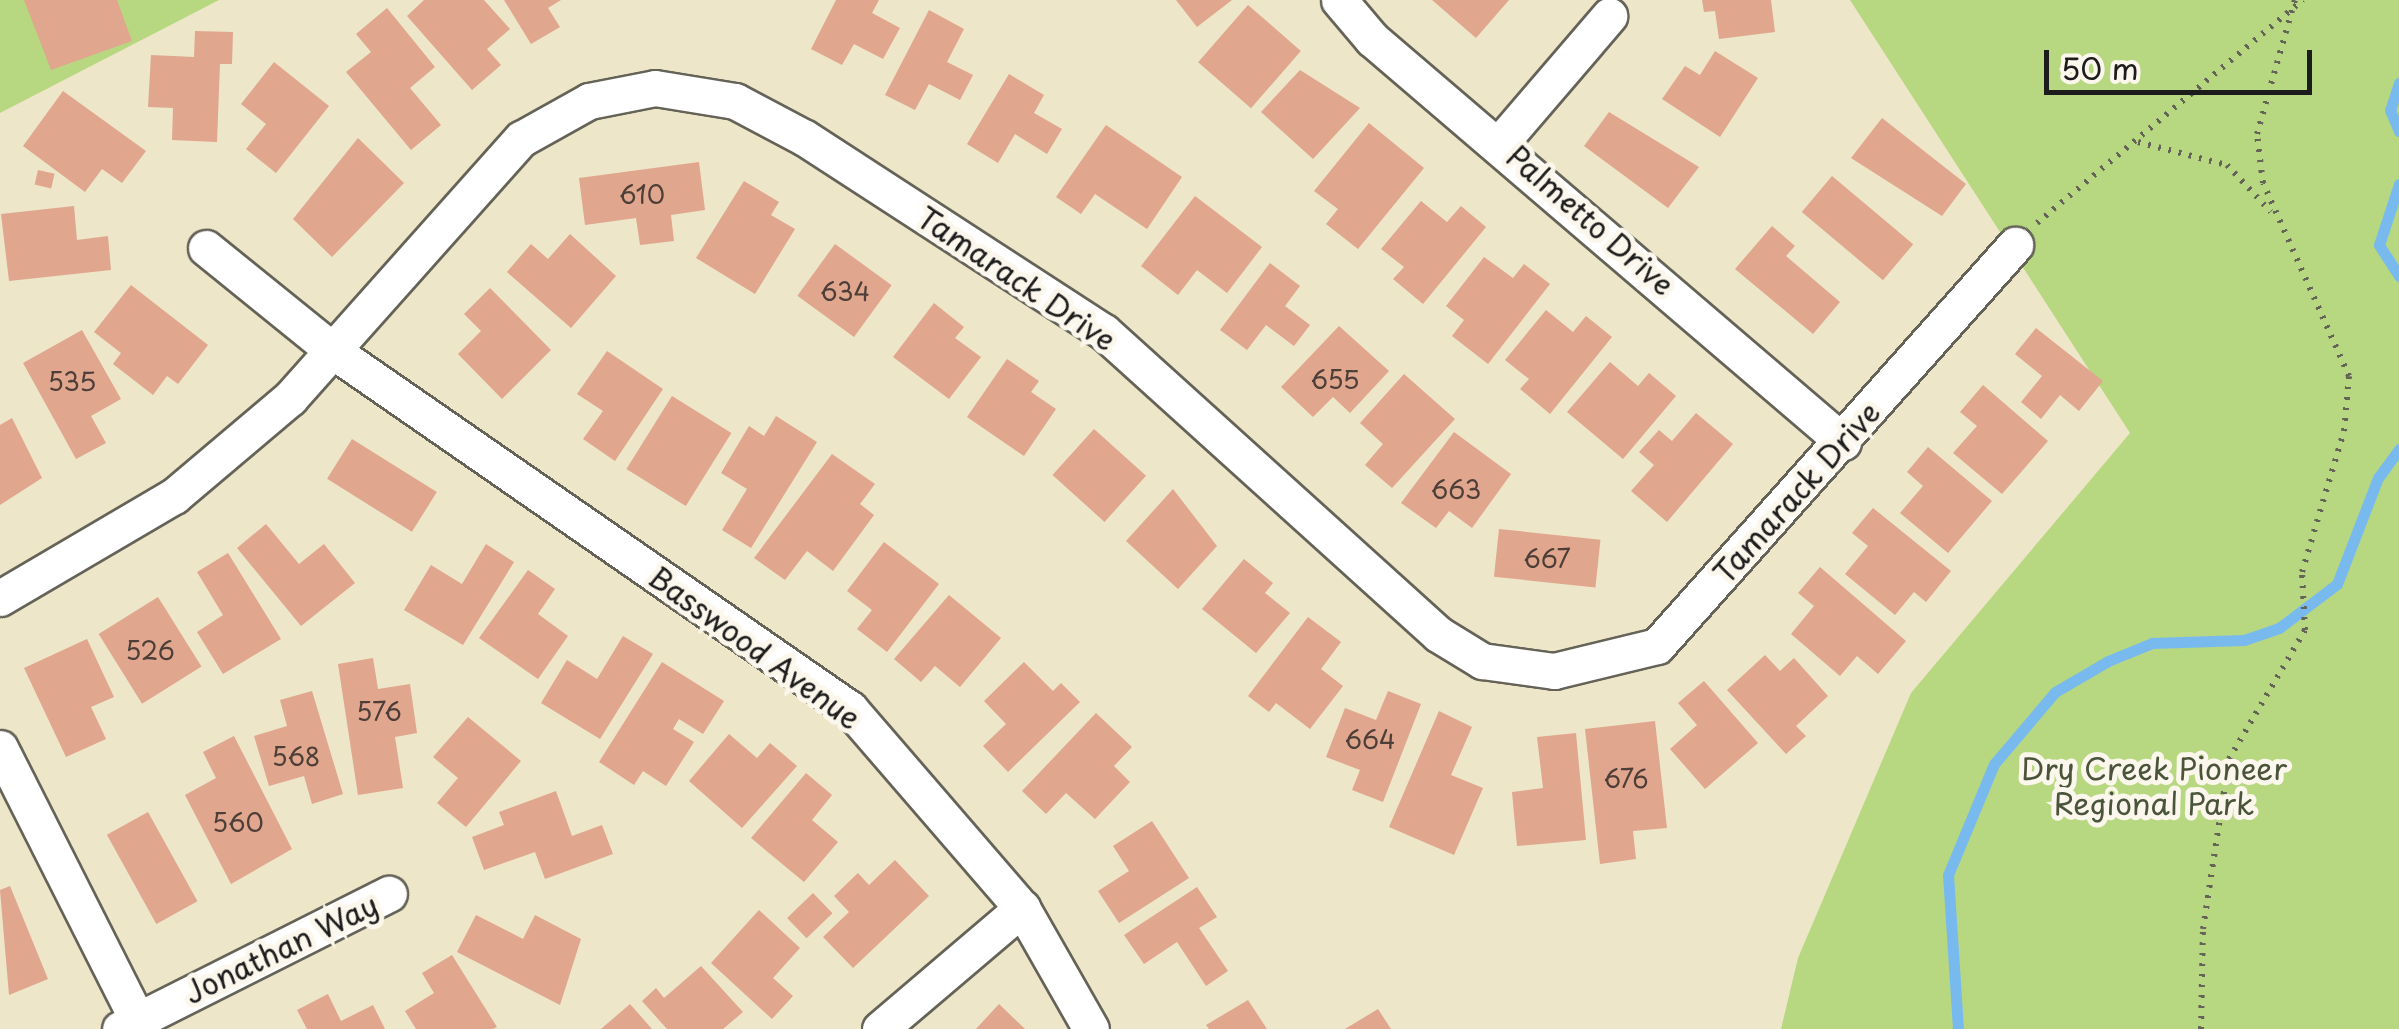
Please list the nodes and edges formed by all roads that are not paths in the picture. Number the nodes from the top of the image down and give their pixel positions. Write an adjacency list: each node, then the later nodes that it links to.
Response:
1 (1339, 0): 3 (street, Palmetto Drive)
2 (1609, 16): 3 (street)
3 (1502, 142): 7 (street, Palmetto Drive)
4 (2016, 245): 7 (street, Tamarack Drive)
5 (206, 248): 6 (street, Basswood Avenue)
6 (333, 351): 7 (street, Tamarack Drive); 8 (street, Tamarack Drive); 11 (street, Basswood Avenue)
7 (1843, 442)
8 (0, 598)
9 (0, 748): 12 (street)
10 (389, 894): 12 (street, Jonathan Way)
11 (1022, 908): 13 (street); 14 (street, Basswood Avenue)
12 (133, 1026)
13 (880, 1029)
14 (1091, 1029)

